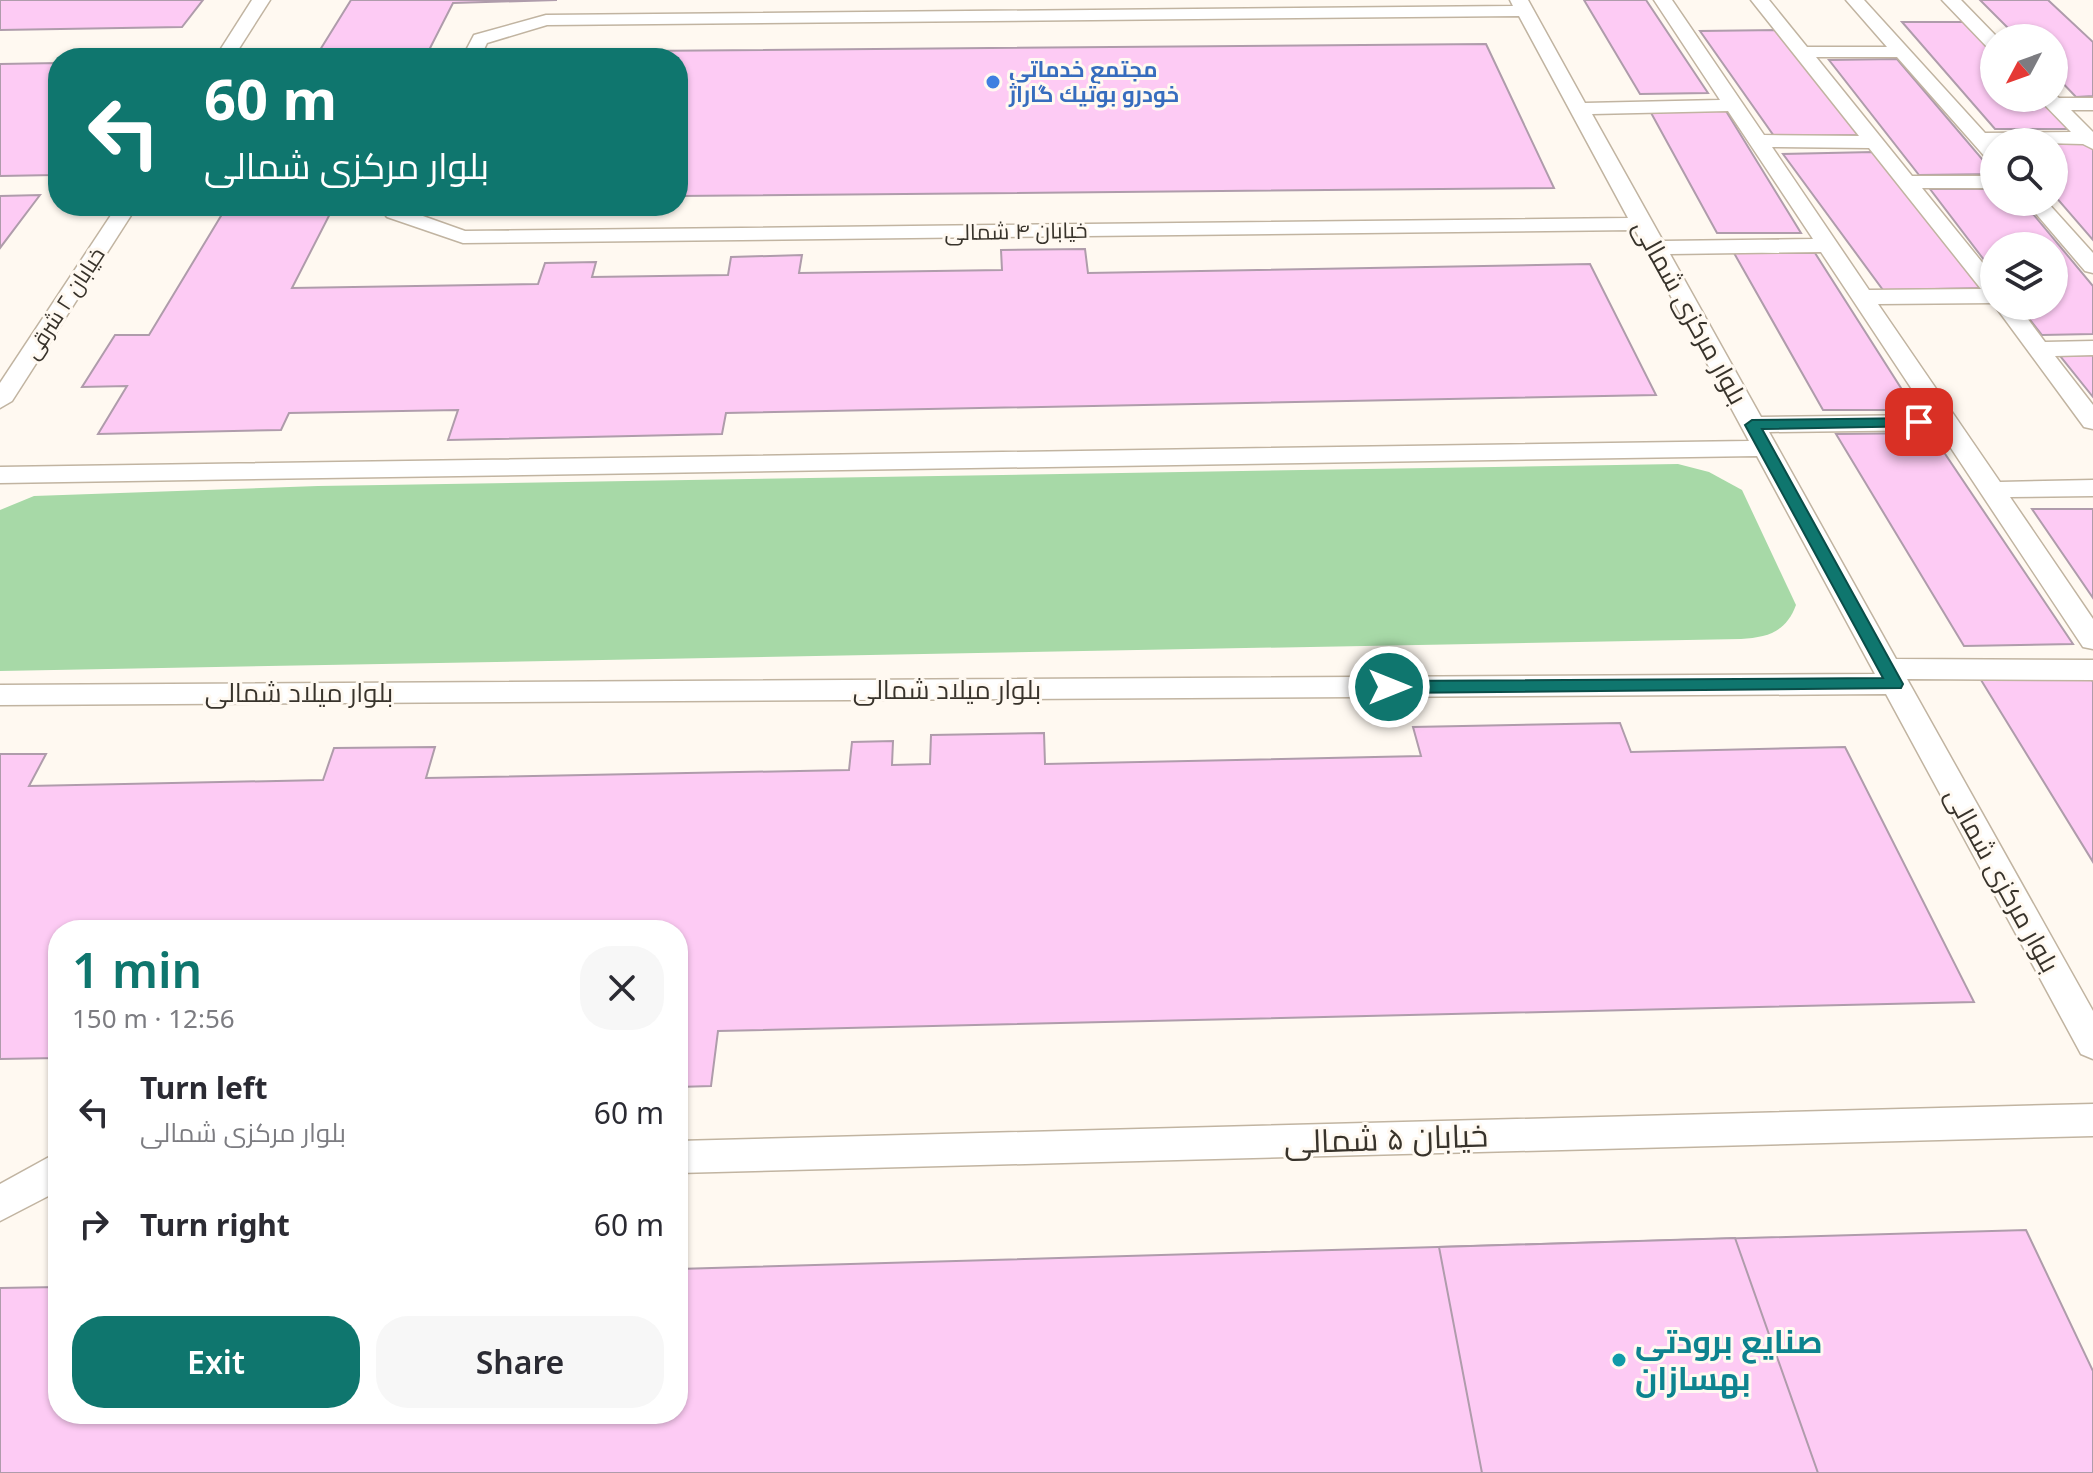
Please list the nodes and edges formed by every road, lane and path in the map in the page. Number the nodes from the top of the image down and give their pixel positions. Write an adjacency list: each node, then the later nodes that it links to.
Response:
1 (1663, 0): 14 (lane)
2 (1760, 0): 10 (lane)
3 (1855, 0): 11 (lane)
4 (1951, 0): 7 (lane)
5 (263, 1): 8 (lane)
6 (1522, 6): 9 (lane); 15 (lane, بلوار مرکزی شمالی)
7 (1980, 30)
8 (231, 48)
9 (476, 48)
10 (1803, 52): 11 (lane); 21 (lane)
11 (1902, 52): 17 (lane)
12 (2068, 102): 13 (lane)
13 (2093, 104)
14 (1734, 105): 15 (lane); 18 (lane)
15 (1579, 109): 27 (lane, بلوار مرکزی شمالی)
16 (2062, 112): 20 (lane)
17 (1980, 139)
18 (1758, 141): 21 (lane); 28 (lane)
19 (2068, 141): 20 (lane)
20 (2091, 141)
21 (1877, 142): 22 (lane)
22 (1909, 182): 23 (lane); 31 (lane)
23 (1980, 182)
24 (120, 216): 37 (lane, خیابان ۲ شرقی)
25 (410, 216): 27 (lane, خیابان ۴ شمالی)
26 (2048, 216): 30 (lane)
27 (1642, 224): 29 (lane, بلوار مرکزی شمالی)
28 (1828, 245): 29 (lane); 33 (lane)
29 (1655, 248): 40 (lane, بلوار مرکزی شمالی)
30 (2093, 266)
31 (1980, 276)
32 (1980, 294): 33 (lane)
33 (1863, 297): 38 (lane)
34 (2017, 320): 36 (lane)
35 (2093, 348): 36 (lane)
36 (2039, 349): 39 (lane)
37 (0, 401)
38 (1947, 422): 40 (lane); 44 (lane)
39 (2093, 422)
40 (1752, 425): 41 (lane, بلوار مرکزی شمالی)
41 (1765, 448): 42 (lane); 47 (lane, بلوار مرکزی شمالی)
42 (0, 475)
43 (2093, 488): 44 (lane)
44 (1992, 490): 45 (lane)
45 (2093, 640)
46 (2093, 670): 47 (lane, بلوار میلاد شمالی)
47 (1890, 676): 48 (lane, بلوار میلاد شمالی); 49 (lane, بلوار مرکزی شمالی)
48 (0, 695)
49 (2082, 1005): 50 (lane, بلوار مرکزی شمالی)
50 (2093, 1044)
51 (2093, 1120): 52 (lane, خیابان ۵ شمالی)
52 (688, 1157)
53 (48, 1175): 54 (lane)
54 (0, 1204)

